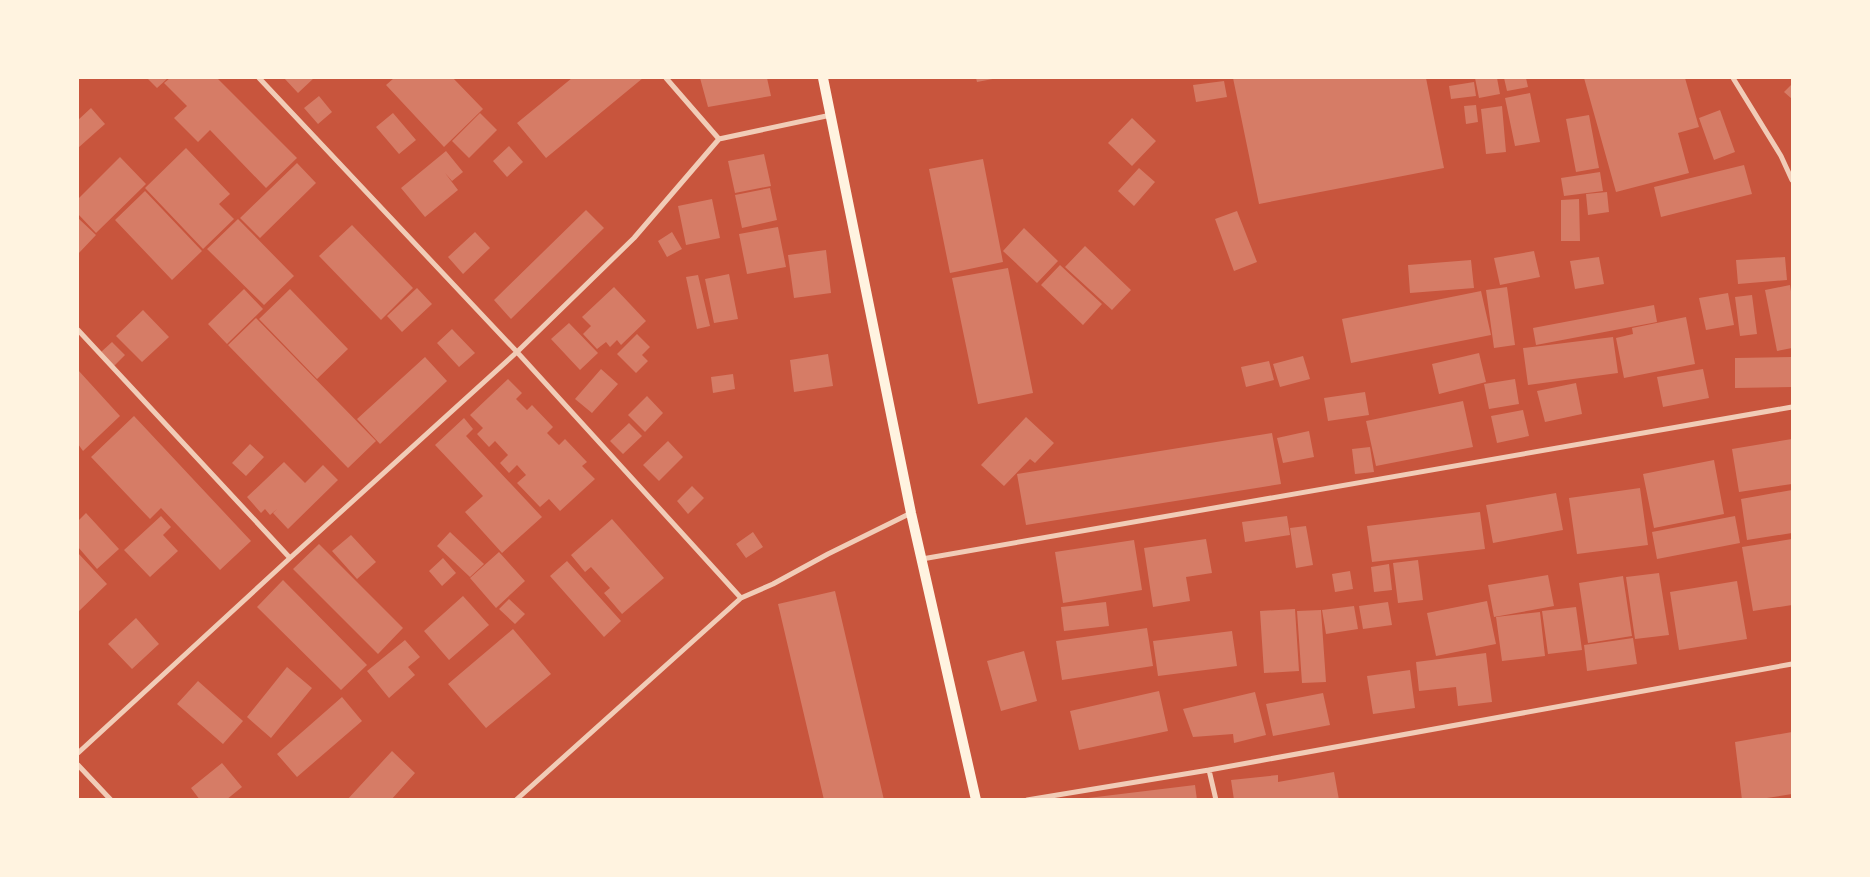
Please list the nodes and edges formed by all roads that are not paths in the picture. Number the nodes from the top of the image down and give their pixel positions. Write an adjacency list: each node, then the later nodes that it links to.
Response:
1 (259, 78): 9 (street)
2 (666, 78): 6 (street)
3 (823, 78): 5 (main road)
4 (1733, 78): 7 (street)
5 (831, 115): 6 (street); 11 (main road)
6 (719, 139): 9 (street)
7 (1792, 180)
8 (78, 330): 12 (street)
9 (517, 352): 12 (street); 14 (street)
10 (1792, 407): 13 (street)
11 (910, 513): 13 (main road); 14 (street)
12 (290, 558): 16 (street)
13 (922, 560): 21 (main road)
14 (741, 598): 20 (street)
15 (1792, 664): 18 (street)
16 (78, 754)
17 (78, 765): 19 (street)
18 (1208, 770): 22 (street); 23 (street)
19 (111, 800)
20 (516, 800)
21 (976, 800)
22 (1028, 800)
23 (1216, 800)

